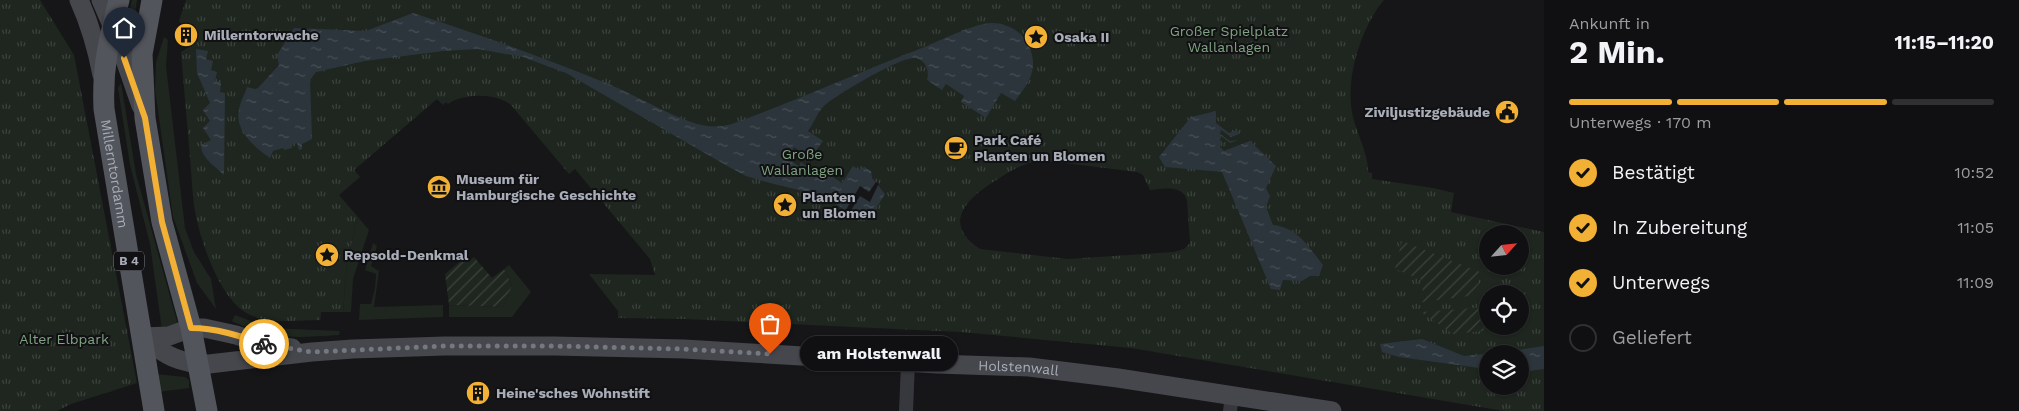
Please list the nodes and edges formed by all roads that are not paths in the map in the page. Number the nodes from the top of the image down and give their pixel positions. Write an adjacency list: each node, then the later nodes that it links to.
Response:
1 (79, 0): 6 (main road)
2 (101, 0): 5 (main road)
3 (118, 0): 5 (main road, B 4)
4 (152, 0): 7 (main road)
5 (112, 26): 6 (main road, B 4); 7 (main road)
6 (103, 82): 9 (main road, Millerntordamm / B 4)
7 (145, 118): 8 (main road)
8 (191, 328): 9 (main road, Holstenwall); 10 (main road, Holstenwall); 12 (main road)
9 (142, 337): 12 (main road); 14 (main road, B 4)
10 (312, 352): 11 (main road, Holstenwall); 12 (main road, Holstenwall)
11 (908, 363): 13 (main road, Holstenwall); 16 (street)
12 (199, 364): 15 (main road)
13 (1231, 403): 17 (main road, Holstenwall)
14 (154, 411)
15 (207, 411)
16 (906, 411)
17 (1332, 411)

